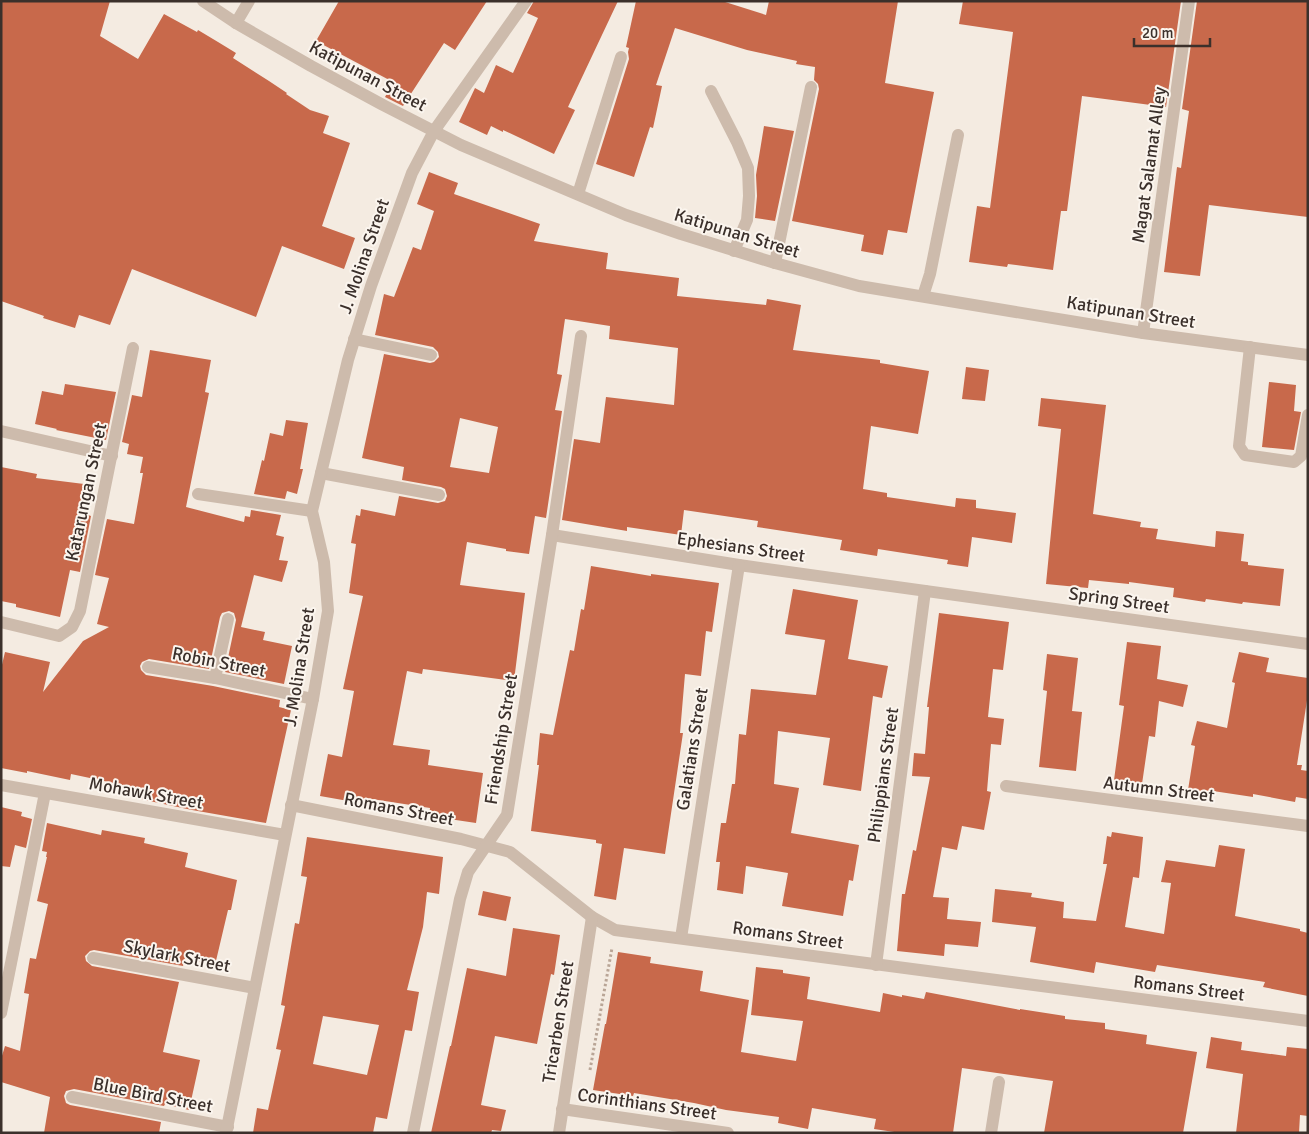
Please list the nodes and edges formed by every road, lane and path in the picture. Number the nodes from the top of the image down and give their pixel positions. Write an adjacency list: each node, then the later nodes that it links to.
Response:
1 (203, 1): 5 (street, Katipunan Street)
2 (249, 1): 5 (street)
3 (526, 1): 9 (street, J. Molina Street)
4 (1188, 1): 15 (street, Magat Salamat Alley)
5 (236, 23): 9 (street, Katipunan Street)
6 (622, 57): 11 (street)
7 (811, 87): 13 (street)
8 (711, 91): 12 (street)
9 (434, 131): 11 (street, Katipunan Street); 17 (street, J. Molina Street)
10 (958, 135): 14 (street)
11 (578, 194): 12 (street, Katipunan Street)
12 (734, 251): 13 (street, Katipunan Street)
13 (775, 263): 14 (street, Katipunan Street)
14 (923, 296): 15 (street, Katipunan Street)
15 (1144, 333): 18 (street, Katipunan Street)
16 (580, 336): 29 (street, Friendship Street)
17 (354, 339): 20 (street); 25 (street, J. Molina Street)
18 (1250, 347): 21 (street, Katipunan Street); 22 (street)
19 (132, 348): 24 (street, Katarungan Street)
20 (431, 355)
21 (1308, 355)
22 (1308, 416)
23 (1, 431): 24 (street)
24 (112, 456): 33 (street, Katarungan Street)
25 (321, 472): 27 (street); 28 (street, J. Molina Street)
26 (198, 494): 28 (street)
27 (439, 494)
28 (312, 510): 37 (street, J. Molina Street)
29 (552, 535): 30 (street, Ephesians Street); 44 (street, Friendship Street)
30 (739, 565): 31 (street, Ephesians Street); 47 (street, Galatians Street)
31 (925, 590): 34 (street, Spring Street); 49 (street, Philippians Street)
32 (228, 619): 36 (street)
33 (1, 622)
34 (1308, 644)
35 (148, 667): 36 (street, Robin Street)
36 (215, 678): 37 (street, Robin Street)
37 (313, 699): 41 (street, J. Molina Street)
38 (1, 785): 40 (street, Mohawk Street)
39 (1006, 786): 42 (street, Autumn Street)
40 (45, 793): 43 (street, Mohawk Street); 51 (street)
41 (291, 805): 43 (street, J. Molina Street); 44 (street, Romans Street)
42 (1308, 826)
43 (285, 835): 50 (street, J. Molina Street)
44 (487, 845): 45 (street, Romans Street); 58 (street, Friendship Street)
45 (592, 917): 46 (street, Romans Street); 56 (street, Tricarben Street)
46 (615, 930): 47 (street, Romans Street); 53 (path)
47 (680, 938): 49 (street, Romans Street)
48 (93, 958): 50 (street, Skylark Street)
49 (876, 965): 52 (street, Romans Street)
50 (255, 988): 57 (street, J. Molina Street)
51 (1, 1013)
52 (1308, 1021)
53 (590, 1074)
54 (999, 1082): 61 (street)
55 (72, 1097): 57 (street, Blue Bird Street)
56 (562, 1109): 59 (street, Tricarben Street); 60 (street, Corinthians Street)
57 (227, 1130)
58 (413, 1133)
59 (559, 1133)
60 (728, 1133)
61 (991, 1133)

